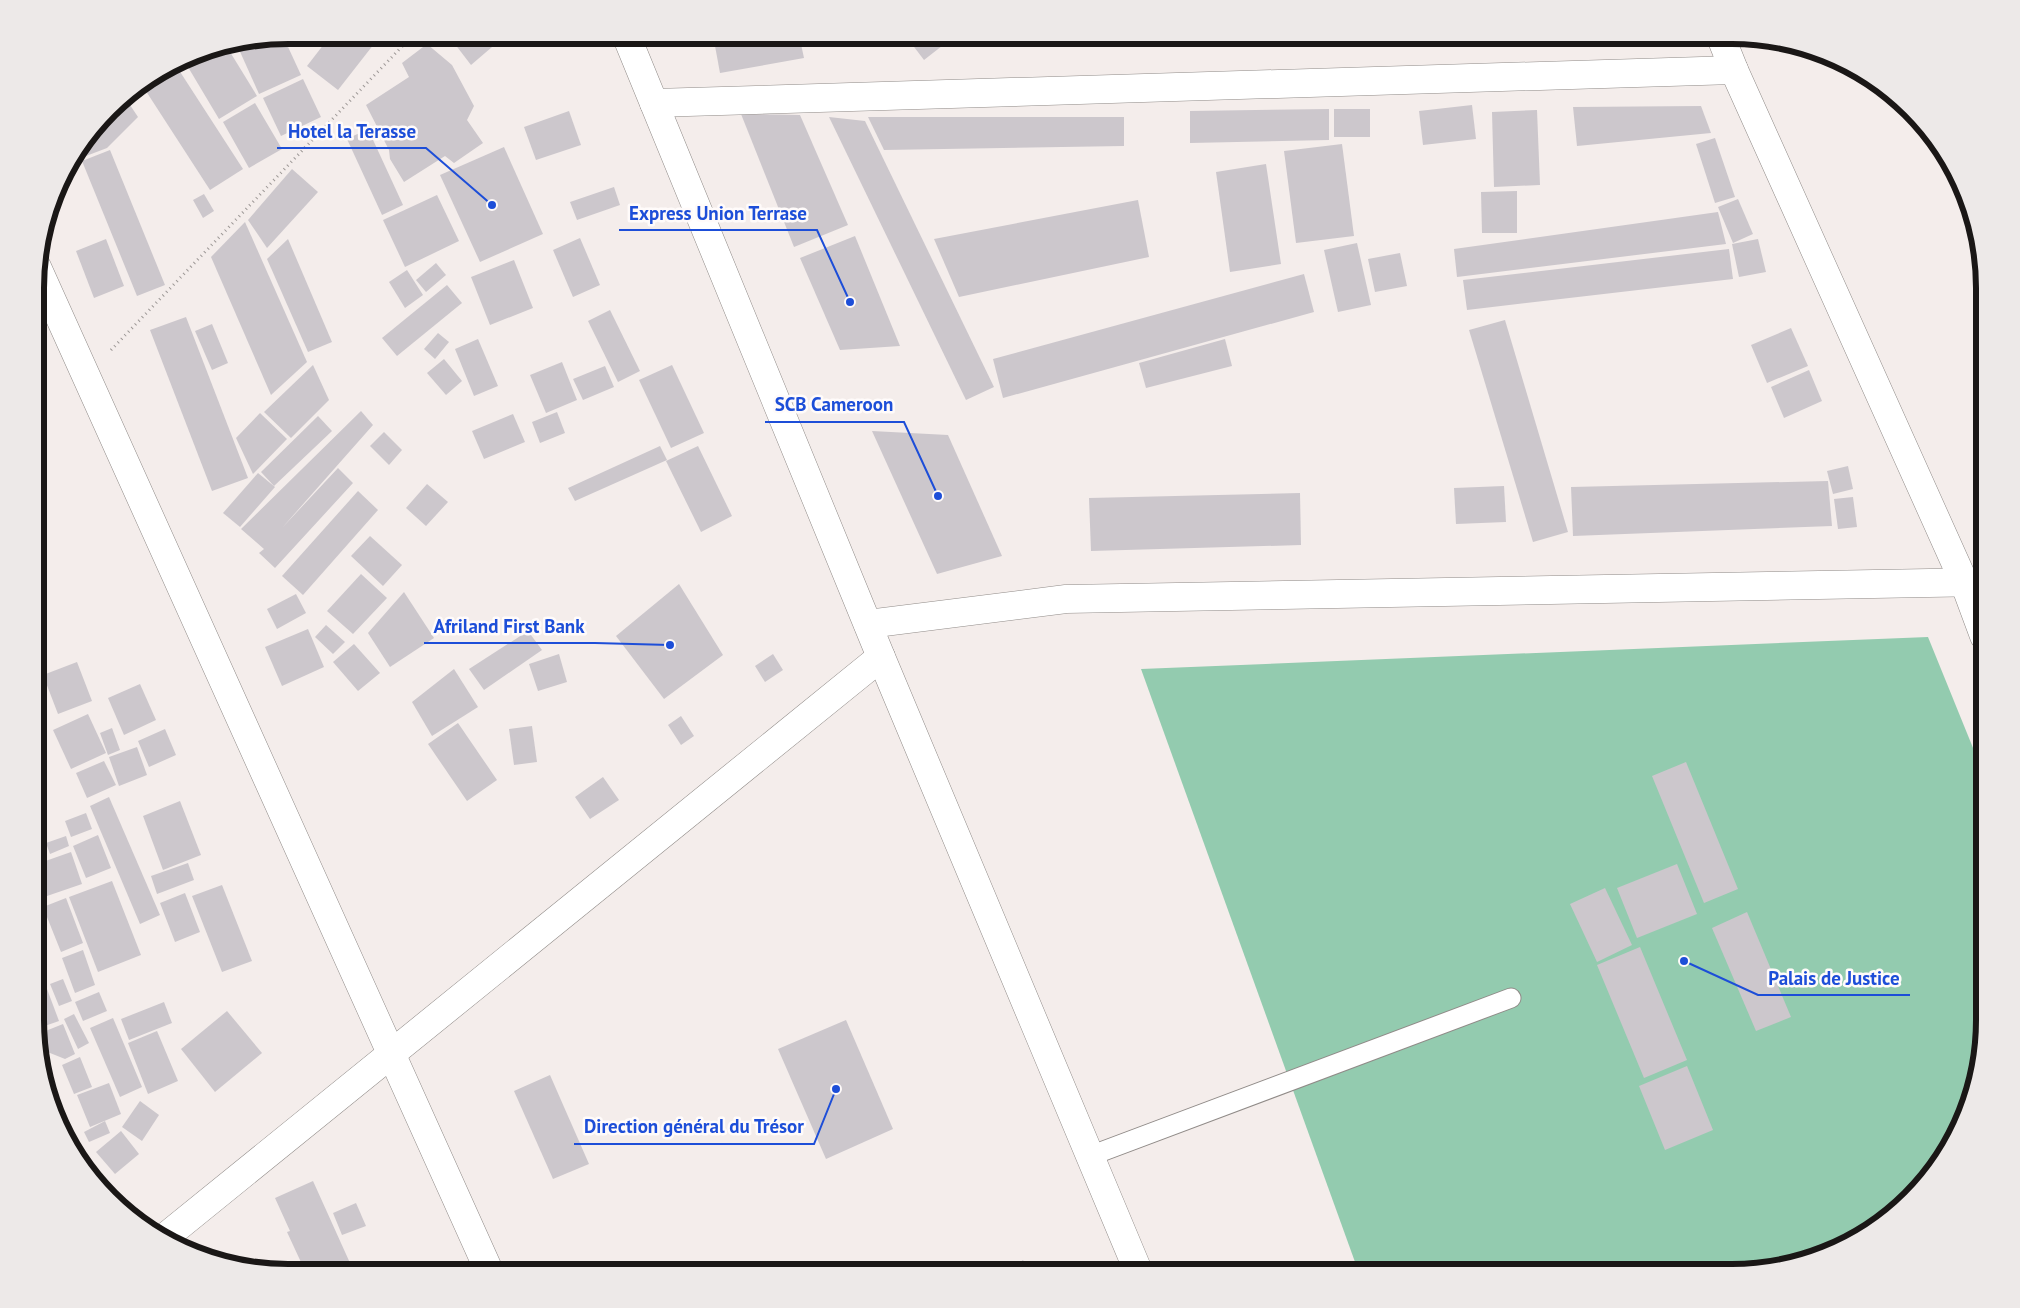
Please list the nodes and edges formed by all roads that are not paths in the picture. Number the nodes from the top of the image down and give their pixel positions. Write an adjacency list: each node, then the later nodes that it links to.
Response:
1 (630, 44): 4 (street)
2 (1724, 44): 3 (street)
3 (1734, 70): 4 (street); 6 (street)
4 (654, 103): 7 (street)
5 (44, 283): 10 (street)
6 (1974, 582): 7 (street)
7 (868, 624): 8 (street)
8 (881, 657): 10 (street); 11 (street)
9 (1511, 998): 11 (lane)
10 (391, 1054): 12 (street); 13 (street)
11 (1090, 1156): 14 (street)
12 (169, 1234)
13 (486, 1264)
14 (1135, 1264)

